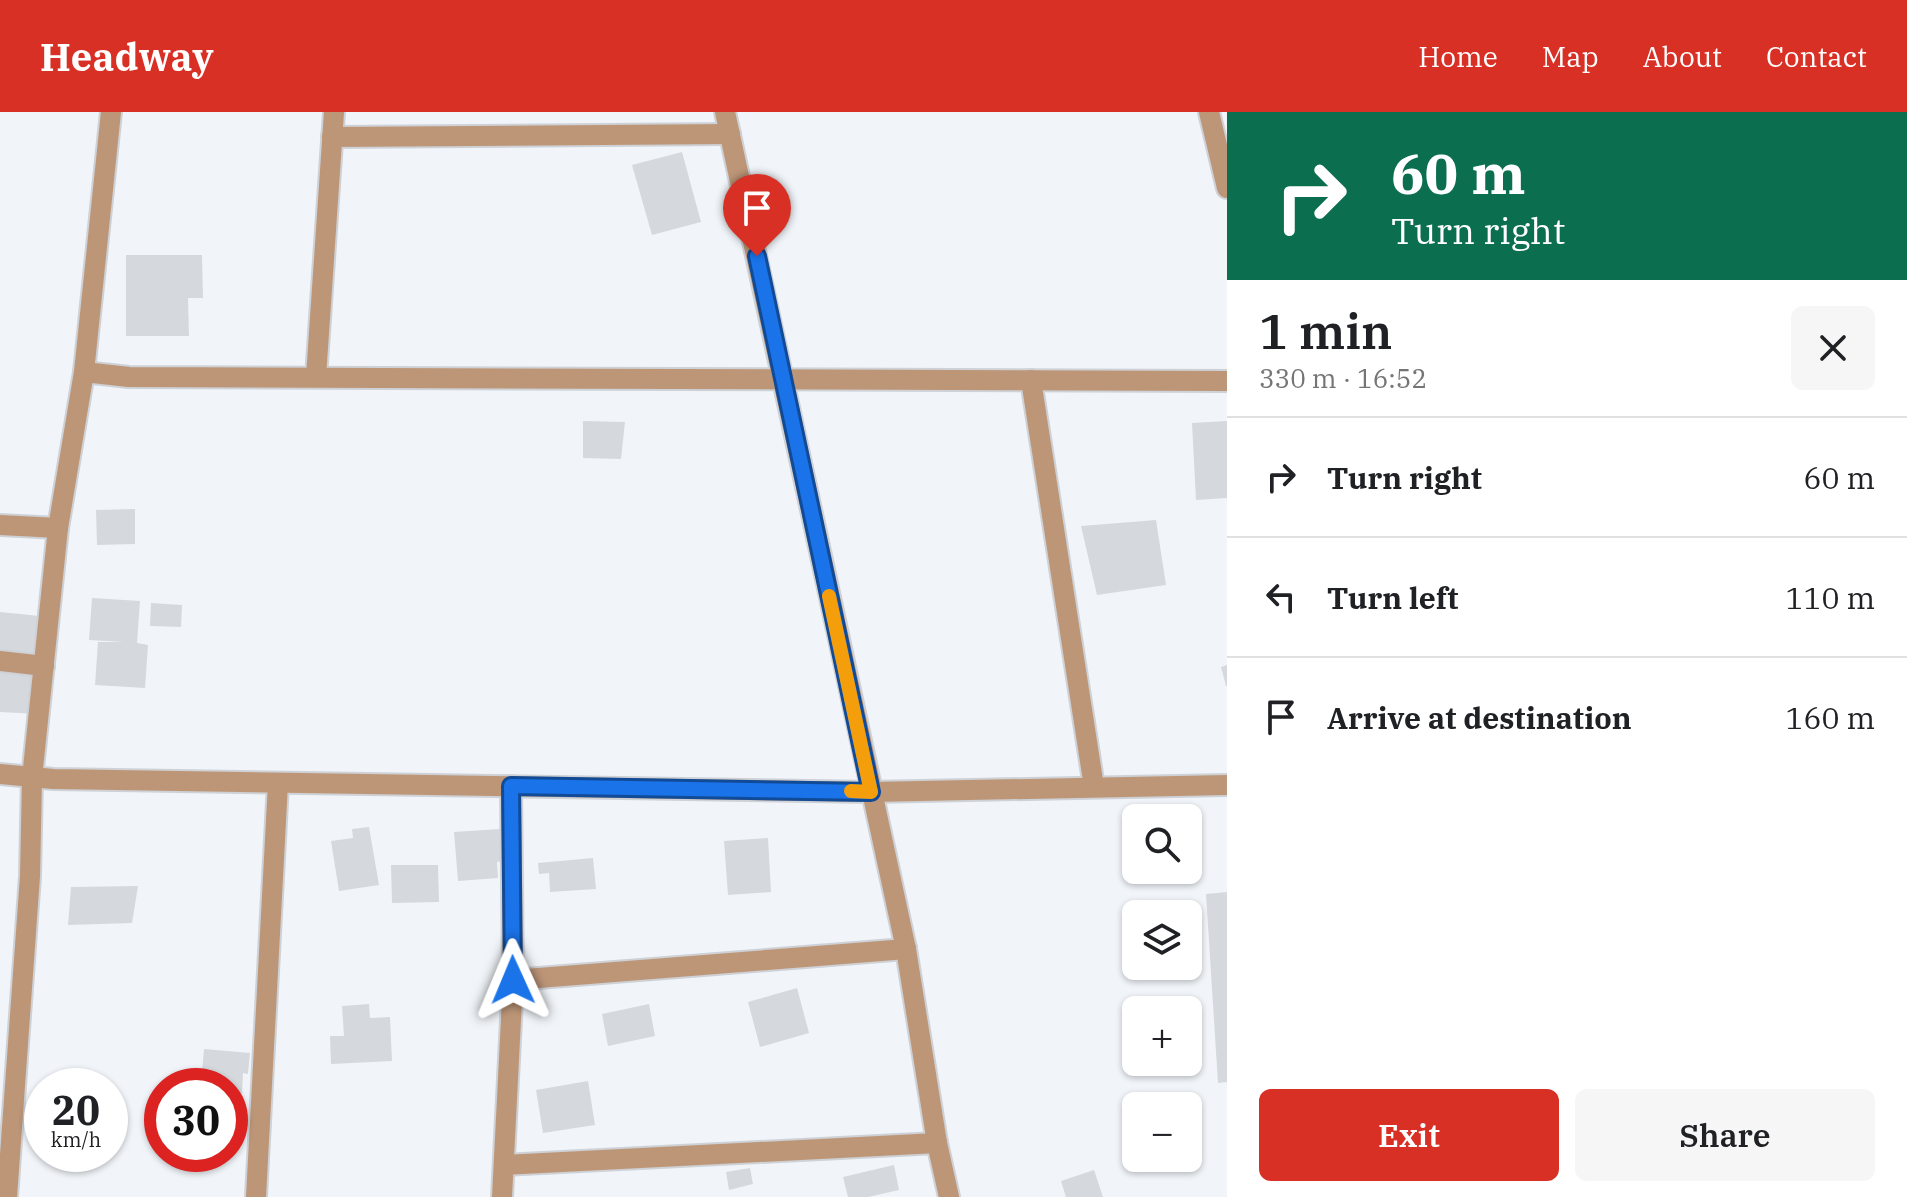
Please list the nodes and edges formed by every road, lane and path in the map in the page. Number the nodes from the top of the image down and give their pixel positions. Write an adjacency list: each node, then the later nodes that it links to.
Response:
1 (111, 112): 8 (street)
2 (334, 112): 6 (street)
3 (725, 112): 5 (street)
4 (1209, 112): 7 (street)
5 (730, 134): 6 (street); 10 (street)
6 (332, 137): 9 (street)
7 (1227, 188)
8 (84, 372): 9 (street); 14 (street)
9 (316, 377): 10 (street)
10 (783, 379): 11 (street); 23 (street)
11 (1031, 380): 12 (street); 22 (street)
12 (1227, 381)
13 (0, 525): 14 (street)
14 (58, 528): 16 (street)
15 (0, 661): 16 (street)
16 (44, 666): 18 (street)
17 (0, 774): 18 (street)
18 (32, 778): 19 (street); 28 (street)
19 (278, 783): 21 (street); 29 (street)
20 (1227, 785): 22 (street)
21 (511, 786): 23 (street); 25 (street)
22 (1094, 787): 23 (street)
23 (871, 792): 24 (street)
24 (906, 949): 25 (street); 26 (street)
25 (513, 980): 27 (street)
26 (937, 1143): 27 (street); 31 (street)
27 (504, 1165): 30 (street)
28 (7, 1197)
29 (256, 1197)
30 (502, 1197)
31 (949, 1197)

